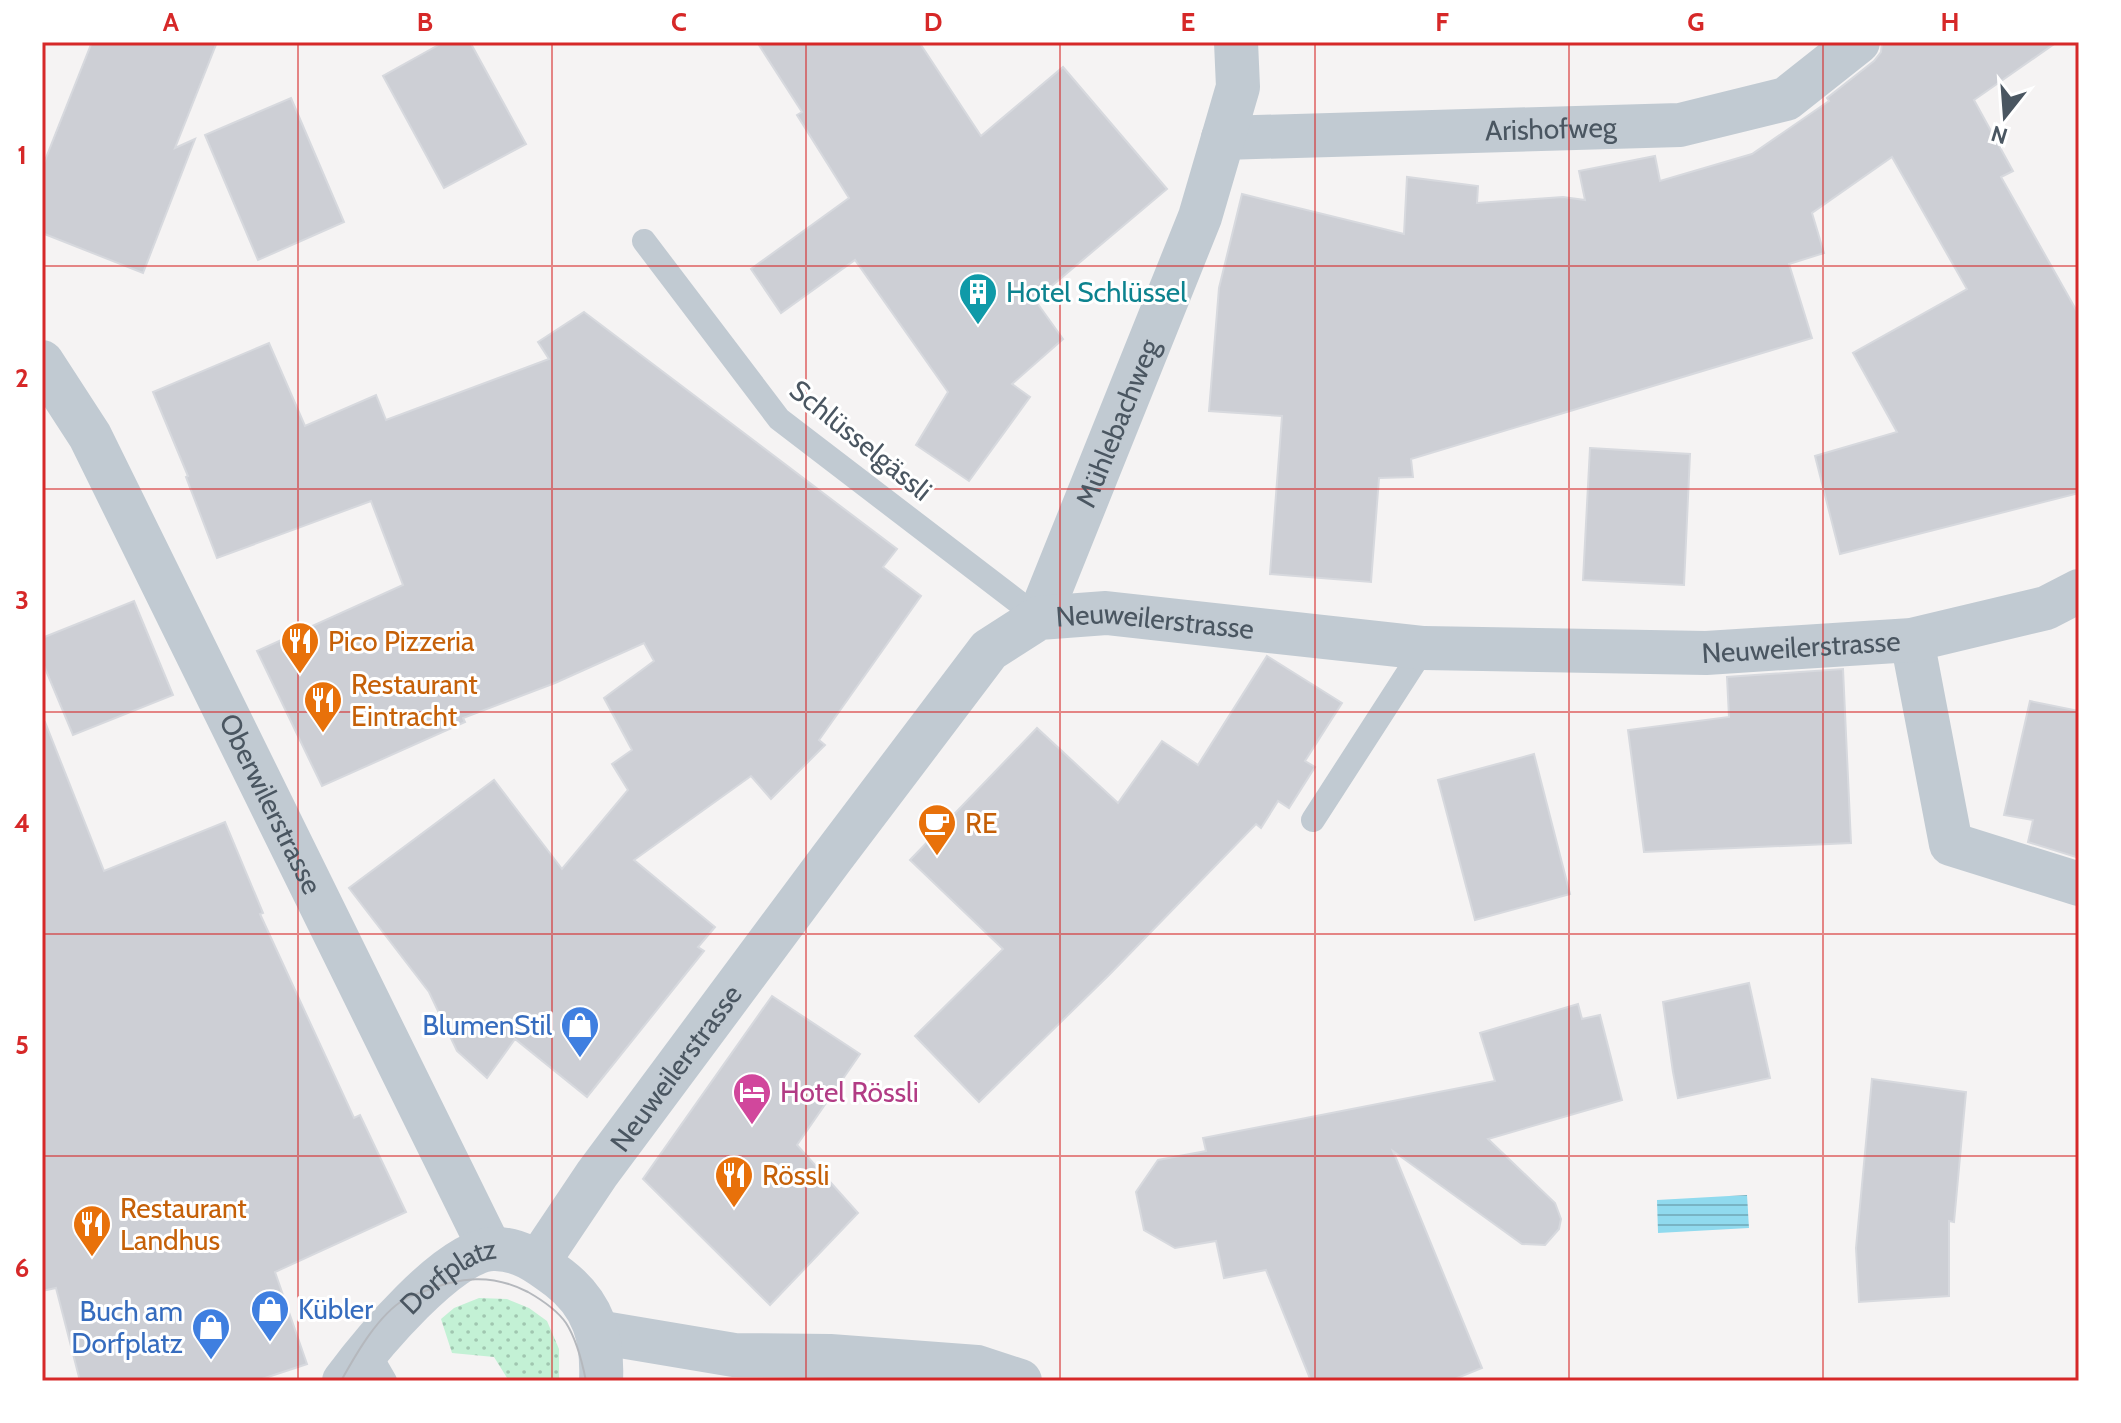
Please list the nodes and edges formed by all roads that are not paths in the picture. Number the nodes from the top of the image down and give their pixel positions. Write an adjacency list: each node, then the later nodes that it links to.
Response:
1 (1236, 42): 3 (street, Mühlebachweg)
2 (1858, 42): 3 (street, Arishofweg)
3 (1223, 138): 7 (street, Mühlebachweg)
4 (644, 241): 7 (lane, Schlüsselgässli)
5 (42, 362): 12 (street, Oberwilerstrasse)
6 (2079, 591): 8 (street, Neuweilerstrasse)
7 (1039, 618): 9 (street, Neuweilerstrasse); 13 (street, Neuweilerstrasse)
8 (1912, 640): 9 (street, Neuweilerstrasse); 11 (street)
9 (1424, 648): 10 (lane)
10 (1313, 820)
11 (2079, 884)
12 (490, 1249): 13 (street, Dorfplatz); 15 (street, Dorfplatz)
13 (538, 1262): 14 (street, Dorfplatz)
14 (597, 1332): 16 (street, Dorfplatz); 17 (street)
15 (365, 1371)
16 (601, 1381)
17 (1020, 1381)

